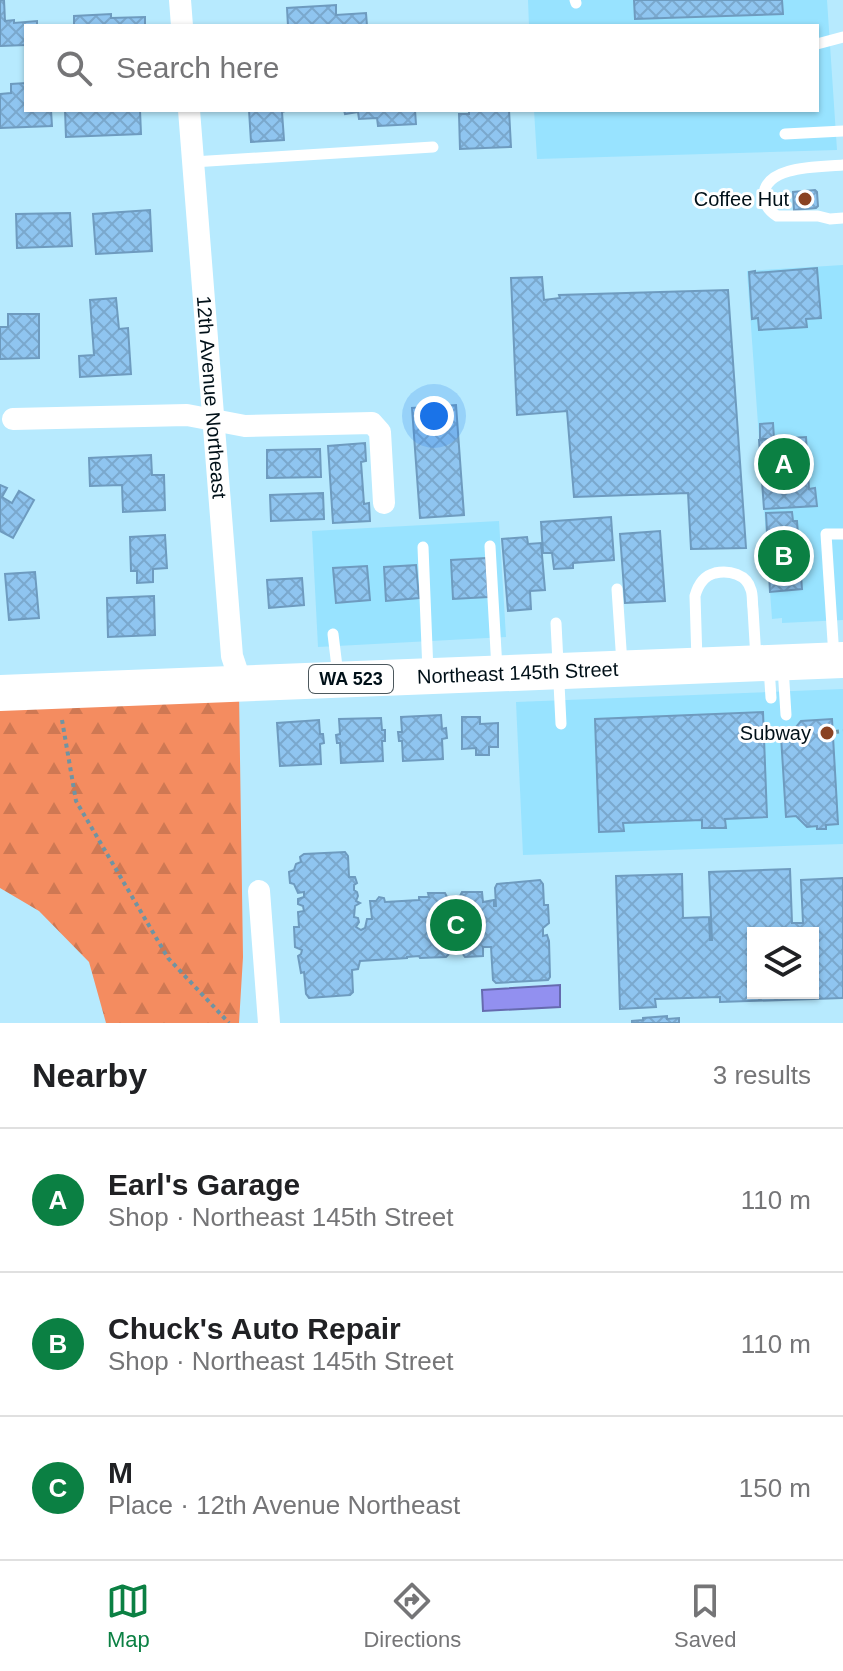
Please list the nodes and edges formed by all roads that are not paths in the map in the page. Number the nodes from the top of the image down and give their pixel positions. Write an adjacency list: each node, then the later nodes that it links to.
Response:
1 (180, 0): 2 (street)
2 (182, 24)
3 (843, 37): 4 (lane)
4 (819, 43)
5 (189, 112): 9 (street, 12th Avenue Northeast)
6 (843, 131): 7 (lane)
7 (785, 134)
8 (433, 147): 9 (lane)
9 (193, 162): 13 (street, 12th Avenue Northeast)
10 (843, 165): 11 (lane)
11 (843, 218)
12 (13, 419): 13 (street)
13 (213, 420): 14 (street); 29 (street, 12th Avenue Northeast)
14 (384, 503)
15 (843, 534): 21 (lane)
16 (490, 546): 26 (lane)
17 (423, 547): 27 (lane)
18 (617, 589): 23 (lane)
19 (556, 623): 24 (lane)
20 (333, 634): 28 (lane)
21 (838, 660): 25 (main road, Northeast 145th Street / WA 523)
22 (697, 666): 23 (main road, Northeast 145th Street / WA 523); 25 (main road, Northeast 145th Street / WA 523); 25 (lane)
23 (622, 669): 24 (main road, Northeast 145th Street / WA 523)
24 (558, 671): 26 (main road, Northeast 145th Street / WA 523); 32 (lane)
25 (770, 672): 31 (lane)
26 (497, 674): 27 (main road, Northeast 145th Street / WA 523)
27 (428, 676): 28 (main road, Northeast 145th Street / WA 523)
28 (339, 680): 29 (main road, Northeast 145th Street / WA 523)
29 (241, 683): 30 (main road, Northeast 145th Street / WA 523)
30 (0, 693)
31 (786, 715)
32 (561, 724)
33 (259, 891): 34 (street)
34 (269, 1023)

